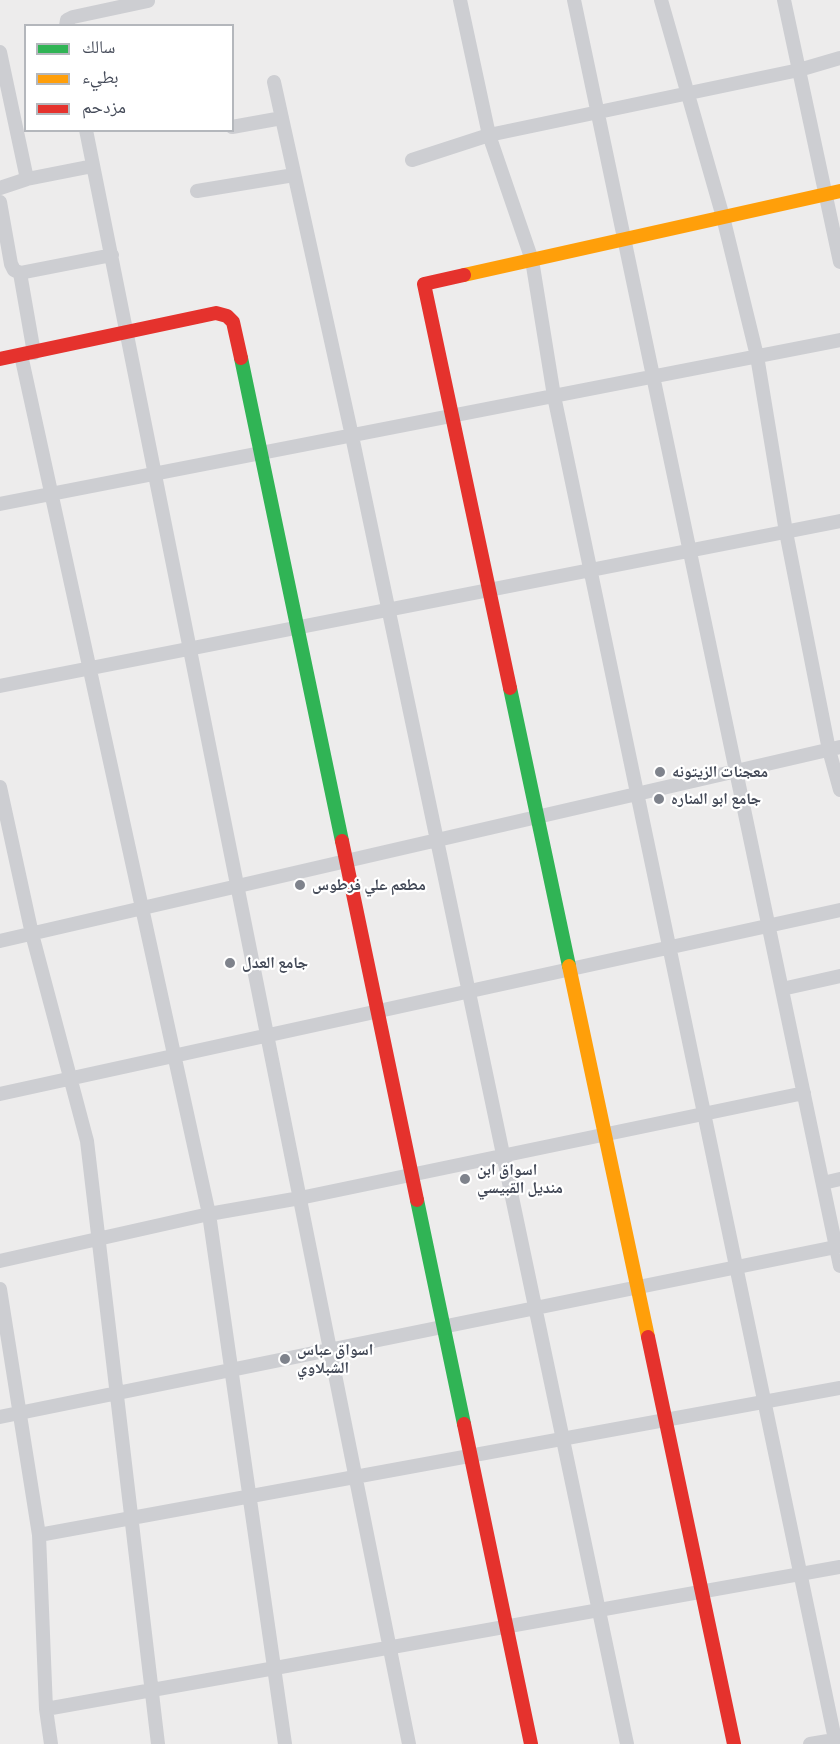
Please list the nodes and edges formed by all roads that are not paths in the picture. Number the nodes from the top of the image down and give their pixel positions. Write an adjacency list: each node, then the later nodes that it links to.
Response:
1 (460, 0): 17 (street)
2 (574, 0): 13 (street)
3 (661, 0): 12 (street)
4 (784, 0): 9 (street)
5 (148, 1): 6 (street)
6 (66, 24)
7 (0, 52): 10 (street)
8 (840, 58): 9 (street)
9 (799, 70): 12 (street); 24 (street)
10 (2, 76): 21 (street)
11 (274, 82): 14 (street)
12 (686, 92): 13 (street); 26 (street)
13 (597, 112): 17 (street); 27 (street)
14 (282, 118): 15 (street); 20 (street)
15 (234, 127)
16 (86, 132): 19 (street)
17 (489, 135): 18 (street); 29 (street)
18 (412, 160)
19 (93, 166): 21 (street); 28 (street)
20 (294, 174): 23 (street); 40 (street)
21 (27, 179): 22 (street)
22 (0, 189)
23 (197, 191)
24 (833, 192): 26 (street); 30 (street)
25 (0, 202): 31 (street)
26 (723, 217): 27 (street); 35 (street)
27 (624, 239): 29 (street); 37 (street)
28 (111, 255): 31 (street); 32 (street)
29 (532, 260): 38 (street); 39 (street)
30 (840, 262)
31 (11, 272): 34 (street)
32 (127, 333): 34 (street); 41 (street); 42 (street)
33 (840, 340): 35 (street)
34 (28, 354): 36 (street); 43 (street)
35 (757, 356): 37 (street); 46 (street)
36 (0, 359)
37 (653, 376): 38 (street); 47 (street)
38 (554, 396): 39 (street); 48 (street)
39 (452, 416): 40 (street); 49 (street)
40 (352, 435): 41 (street); 50 (street)
41 (260, 453): 42 (street); 51 (street)
42 (155, 474): 43 (street); 52 (street)
43 (52, 494): 44 (street); 53 (street)
44 (0, 504)
45 (840, 521): 46 (street)
46 (786, 532): 47 (street); 55 (street)
47 (690, 551): 48 (street); 56 (street)
48 (591, 570): 49 (street); 59 (street)
49 (489, 590): 50 (street); 60 (street)
50 (388, 610): 51 (street); 61 (street)
51 (297, 628): 52 (street); 62 (street)
52 (190, 649): 53 (street); 63 (street)
53 (90, 668): 54 (street); 64 (street)
54 (0, 686)
55 (834, 748): 56 (street); 58 (street)
56 (736, 771): 59 (street); 66 (street)
57 (0, 787): 67 (street)
58 (840, 790)
59 (638, 794): 60 (street); 69 (street)
60 (537, 817): 61 (street); 70 (street)
61 (437, 840): 62 (street); 73 (street)
62 (346, 861): 63 (street); 74 (street)
63 (238, 886): 64 (street); 75 (street)
64 (142, 908): 67 (street); 76 (street)
65 (840, 910): 66 (street)
66 (768, 926): 69 (street); 72 (street)
67 (32, 934): 68 (street); 77 (street)
68 (0, 941)
69 (670, 947): 70 (street); 80 (street)
70 (569, 969): 73 (street); 81 (street)
71 (840, 976): 72 (street)
72 (782, 989): 78 (street)
73 (468, 991): 74 (street); 82 (street)
74 (377, 1011): 75 (street); 83 (street)
75 (267, 1035): 76 (street); 86 (street)
76 (175, 1056): 77 (street); 87 (street)
77 (73, 1078): 79 (street); 88 (street)
78 (804, 1093): 80 (street); 85 (street)
79 (0, 1094)
80 (704, 1113): 81 (street); 92 (street)
81 (604, 1134): 82 (street); 93 (street)
82 (503, 1156): 83 (street); 95 (street)
83 (411, 1175): 86 (street); 96 (street)
84 (840, 1179): 85 (street)
85 (823, 1183): 89 (street)
86 (300, 1198): 87 (street); 97 (street)
87 (209, 1214): 88 (street); 98 (street)
88 (99, 1240): 90 (street); 100 (street)
89 (838, 1246): 91 (street); 92 (street)
90 (0, 1261)
91 (840, 1266)
92 (737, 1267): 93 (street); 101 (street)
93 (637, 1287): 95 (street); 104 (street)
94 (0, 1289): 102 (street)
95 (535, 1308): 96 (street); 105 (street)
96 (443, 1327): 97 (street); 106 (street)
97 (330, 1350): 98 (street); 107 (street)
98 (231, 1370): 100 (street); 108 (street)
99 (840, 1388): 101 (street)
100 (117, 1393): 102 (street); 109 (street)
101 (765, 1402): 104 (street); 112 (street)
102 (19, 1413): 103 (street); 110 (street)
103 (0, 1417)
104 (665, 1419): 105 (street); 113 (street)
105 (563, 1439): 106 (street); 114 (street)
106 (471, 1456): 107 (street); 115 (street)
107 (356, 1477): 108 (street); 116 (street)
108 (250, 1497): 109 (street); 117 (street)
109 (132, 1518): 110 (street); 118 (street)
110 (39, 1535): 119 (street)
111 (840, 1567): 112 (street)
112 (801, 1574): 113 (street); 120 (street)
113 (701, 1591): 114 (street); 127 (street)
114 (598, 1611): 115 (street); 126 (street)
115 (506, 1627): 116 (street); 125 (street)
116 (390, 1648): 117 (street); 124 (street)
117 (274, 1668): 118 (street); 123 (street)
118 (152, 1690): 119 (street); 122 (street)
119 (46, 1709): 121 (street)
120 (837, 1741): 128 (street)
121 (51, 1744)
122 (158, 1744)
123 (285, 1744)
124 (409, 1744)
125 (531, 1744)
126 (627, 1744)
127 (734, 1744)
128 (810, 1744)

